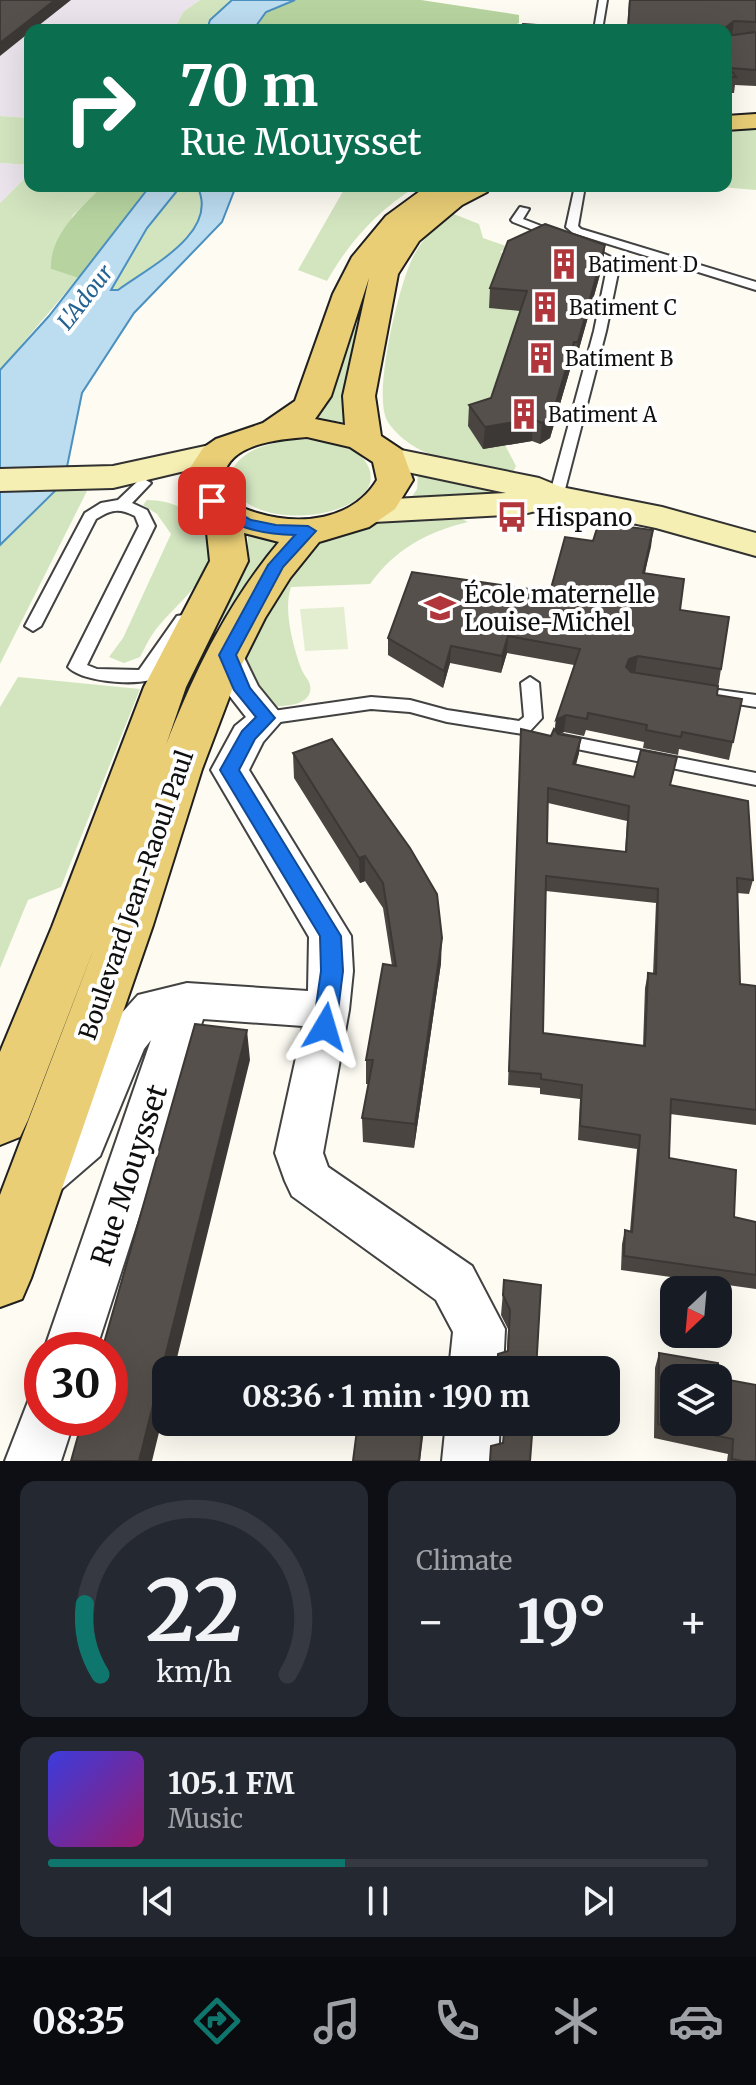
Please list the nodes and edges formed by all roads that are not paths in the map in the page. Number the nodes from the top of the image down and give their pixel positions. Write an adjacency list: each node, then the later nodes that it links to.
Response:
1 (603, 0): 2 (lane)
2 (599, 24)
3 (756, 113): 4 (main road)
4 (732, 114)
5 (756, 121): 6 (main road)
6 (732, 123)
7 (437, 192): 12 (main road)
8 (466, 192): 13 (main road)
9 (579, 192): 11 (lane)
10 (524, 209): 17 (lane)
11 (756, 286)
12 (276, 429): 13 (main road); 14 (main road)
13 (378, 449): 17 (street); 19 (main road)
14 (219, 453): 16 (street); 18 (main road, Boulevard Jean-Raoul Paul)
15 (0, 480): 16 (street)
16 (119, 486): 18 (street); 22 (lane); 23 (lane)
17 (553, 497): 19 (street); 21 (street)
18 (218, 506): 20 (main road); 22 (main road, Boulevard Jean-Raoul Paul)
19 (374, 511): 20 (main road)
20 (308, 531): 24 (main road, Boulevard Jean-Raoul Paul)
21 (756, 545)
22 (210, 600): 33 (main road, Boulevard Jean-Raoul Paul)
23 (33, 626)
24 (227, 655): 28 (street); 34 (main road, Boulevard Jean-Raoul Paul)
25 (530, 683): 28 (lane)
26 (704, 693): 27 (lane)
27 (756, 701)
28 (266, 718): 32 (street)
29 (563, 741): 30 (lane)
30 (756, 779)
31 (187, 1000): 32 (street, Rue Mouysset); 34 (street, Rue Mouysset); 36 (street, Rue Mouysset)
32 (327, 1010): 37 (street)
33 (0, 1120)
34 (32, 1186): 35 (main road, Boulevard Jean-Raoul Paul)
35 (0, 1278)
36 (76, 1332)
37 (477, 1356)
38 (42, 1436): 40 (street)
39 (472, 1436): 41 (street)
40 (33, 1461)
41 (470, 1461)

